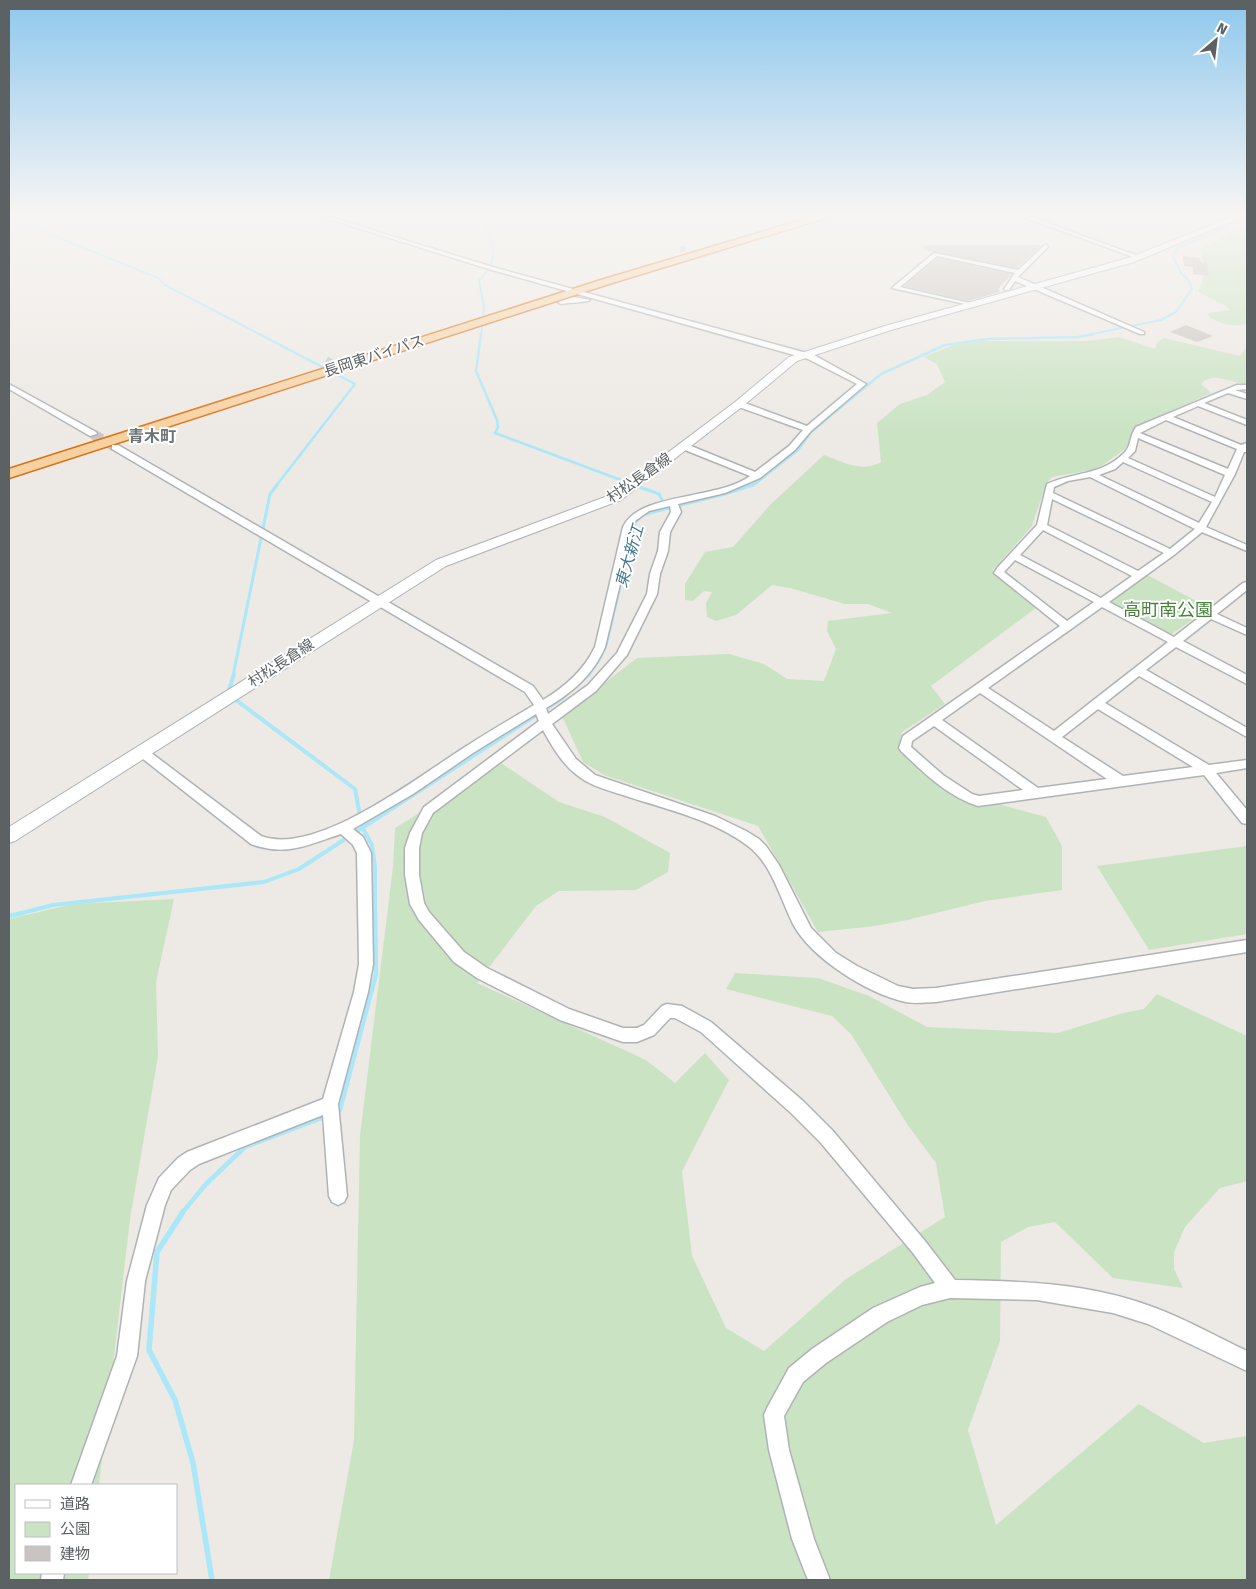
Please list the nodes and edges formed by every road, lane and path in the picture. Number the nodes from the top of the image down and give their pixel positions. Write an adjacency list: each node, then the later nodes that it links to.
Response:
1 (567, 289): 5 (street)
2 (900, 289): 8 (street)
3 (1032, 289): 8 (main road, 村松長倉線)
4 (1039, 289): 9 (street)
5 (570, 290): 7 (street); 26 (highway, 長岡東バイパス); 27 (highway, 長岡東バイパス)
6 (561, 302): 7 (street)
7 (612, 302): 10 (street)
8 (972, 305): 10 (main road, 村松長倉線)
9 (1142, 333)
10 (803, 355): 16 (main road, 村松長倉線); 19 (street)
11 (9, 386): 20 (street)
12 (1247, 387): 13 (street)
13 (1228, 390): 14 (street); 15 (street)
14 (1247, 397)
15 (1197, 403): 17 (street); 18 (street)
16 (739, 404): 19 (street); 22 (main road, 村松長倉線)
17 (1165, 417): 21 (street); 24 (street)
18 (1247, 423)
19 (808, 429): 30 (street)
20 (93, 434)
21 (1135, 434): 25 (street); 28 (street)
22 (683, 446): 30 (street); 41 (main road, 村松長倉線)
23 (115, 447): 41 (street)
24 (1246, 448): 28 (street)
25 (1122, 458): 29 (street); 32 (street)
26 (9, 467)
27 (9, 474)
28 (1231, 474): 32 (street)
29 (1092, 475): 31 (street); 35 (street)
30 (757, 476): 33 (street)
31 (1048, 494): 34 (street); 37 (street)
32 (1217, 501): 35 (street)
33 (673, 503): 51 (street); 53 (street)
34 (1042, 526): 38 (street); 39 (street)
35 (1201, 528): 36 (street); 37 (street)
36 (1247, 548)
37 (1171, 553): 39 (street)
38 (1015, 556): 42 (street); 44 (street)
39 (1138, 574): 42 (street)
40 (1246, 587): 43 (street)
41 (379, 601): 51 (street); 56 (main road, 村松長倉線)
42 (1101, 601): 44 (street); 46 (street)
43 (1212, 614): 45 (street); 46 (street)
44 (1066, 625): 49 (street)
45 (1247, 632)
46 (1175, 642): 47 (street); 48 (street)
47 (1138, 671): 50 (street); 54 (street)
48 (1247, 680)
49 (980, 688): 52 (street); 55 (street)
50 (1097, 703): 55 (street); 58 (street)
51 (541, 706): 53 (street); 62 (street)
52 (934, 720): 60 (street); 60 (street)
53 (545, 722): 64 (street); 67 (street)
54 (1247, 733)
55 (1054, 737): 59 (street)
56 (142, 752): 62 (street); 63 (main road, 村松長倉線)
57 (1247, 764): 58 (street)
58 (1206, 769): 59 (street); 61 (street)
59 (1122, 782): 60 (street)
60 (1036, 793)
61 (1247, 819)
62 (343, 828): 65 (street)
63 (9, 836)
64 (1247, 946)
65 (330, 1104): 66 (street); 69 (street)
66 (338, 1196)
67 (950, 1289): 68 (street); 70 (street)
68 (1247, 1361)
69 (81, 1484)
70 (819, 1580)

